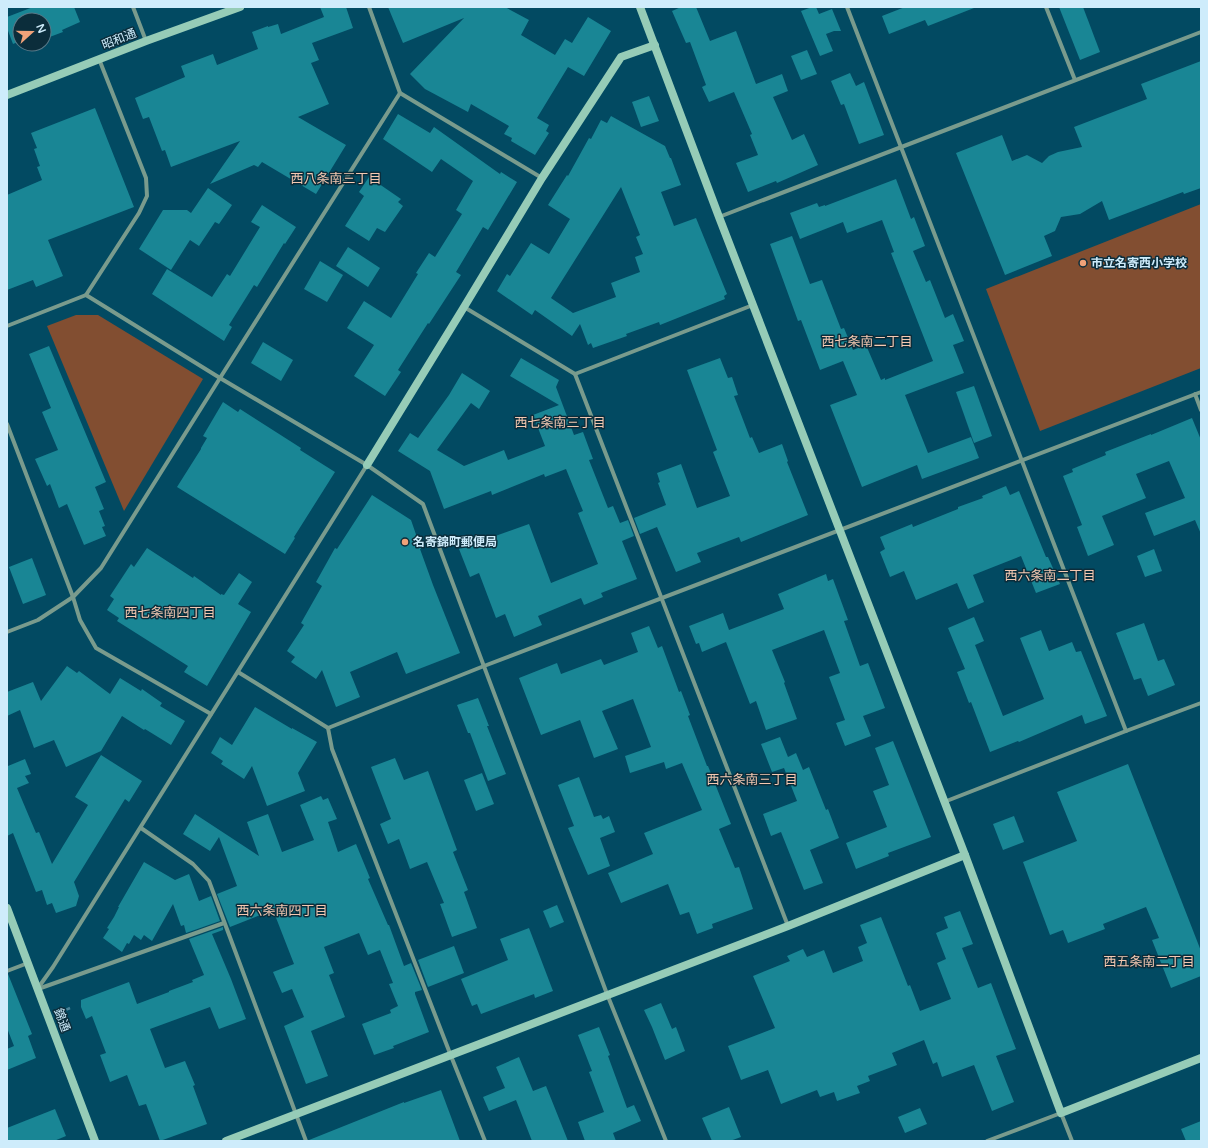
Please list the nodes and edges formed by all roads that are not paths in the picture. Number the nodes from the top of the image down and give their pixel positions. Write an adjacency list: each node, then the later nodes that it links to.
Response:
1 (133, 7): 8 (street)
2 (240, 7): 8 (street, 昭和通)
3 (370, 7): 13 (street)
4 (640, 7): 9 (street)
5 (847, 7): 14 (street)
6 (1046, 7): 11 (street)
7 (1201, 32): 11 (street)
8 (146, 41): 10 (street, 昭和通)
9 (654, 45): 15 (street); 16 (street)
10 (99, 59): 12 (street, 昭和通); 17 (street)
11 (1075, 80): 14 (street)
12 (8, 92)
13 (400, 93): 15 (street); 22 (street)
14 (901, 146): 16 (street); 27 (street)
15 (542, 178): 19 (street)
16 (719, 217): 18 (street)
17 (86, 295): 20 (street); 22 (street)
18 (753, 305): 21 (street); 29 (street)
19 (464, 307): 21 (street); 28 (street)
20 (7, 326)
21 (575, 374): 31 (street)
22 (220, 378): 28 (street); 30 (street)
23 (1201, 392): 24 (street)
24 (1195, 394): 25 (street); 27 (street)
25 (1201, 410)
26 (7, 424): 30 (street)
27 (1022, 460): 29 (street); 38 (street)
28 (367, 465): 33 (street); 34 (street)
29 (839, 530): 31 (street); 39 (street)
30 (74, 597): 32 (street); 36 (street)
31 (662, 599): 33 (street); 44 (street)
32 (7, 632)
33 (484, 666): 37 (street); 48 (street)
34 (238, 672): 36 (street); 37 (street)
35 (1201, 703): 38 (street)
36 (211, 714): 40 (street)
37 (328, 728): 49 (street)
38 (1126, 731): 39 (street)
39 (944, 802): 41 (street)
40 (141, 828): 43 (street); 47 (street)
41 (965, 855): 44 (street); 51 (street)
42 (7, 908): 45 (street, 錦通)
43 (224, 923): 47 (street); 52 (street)
44 (788, 926): 48 (street)
45 (28, 962): 46 (street); 47 (street, 錦通)
46 (7, 970)
47 (38, 989): 53 (street, 錦通)
48 (607, 994): 49 (street); 57 (street)
49 (451, 1056): 52 (street); 56 (street)
50 (1201, 1058): 51 (street)
51 (1061, 1113): 58 (street); 59 (street)
52 (296, 1114): 54 (street); 55 (street)
53 (95, 1141)
54 (226, 1141)
55 (306, 1141)
56 (485, 1141)
57 (666, 1141)
58 (987, 1141)
59 (1072, 1141)

